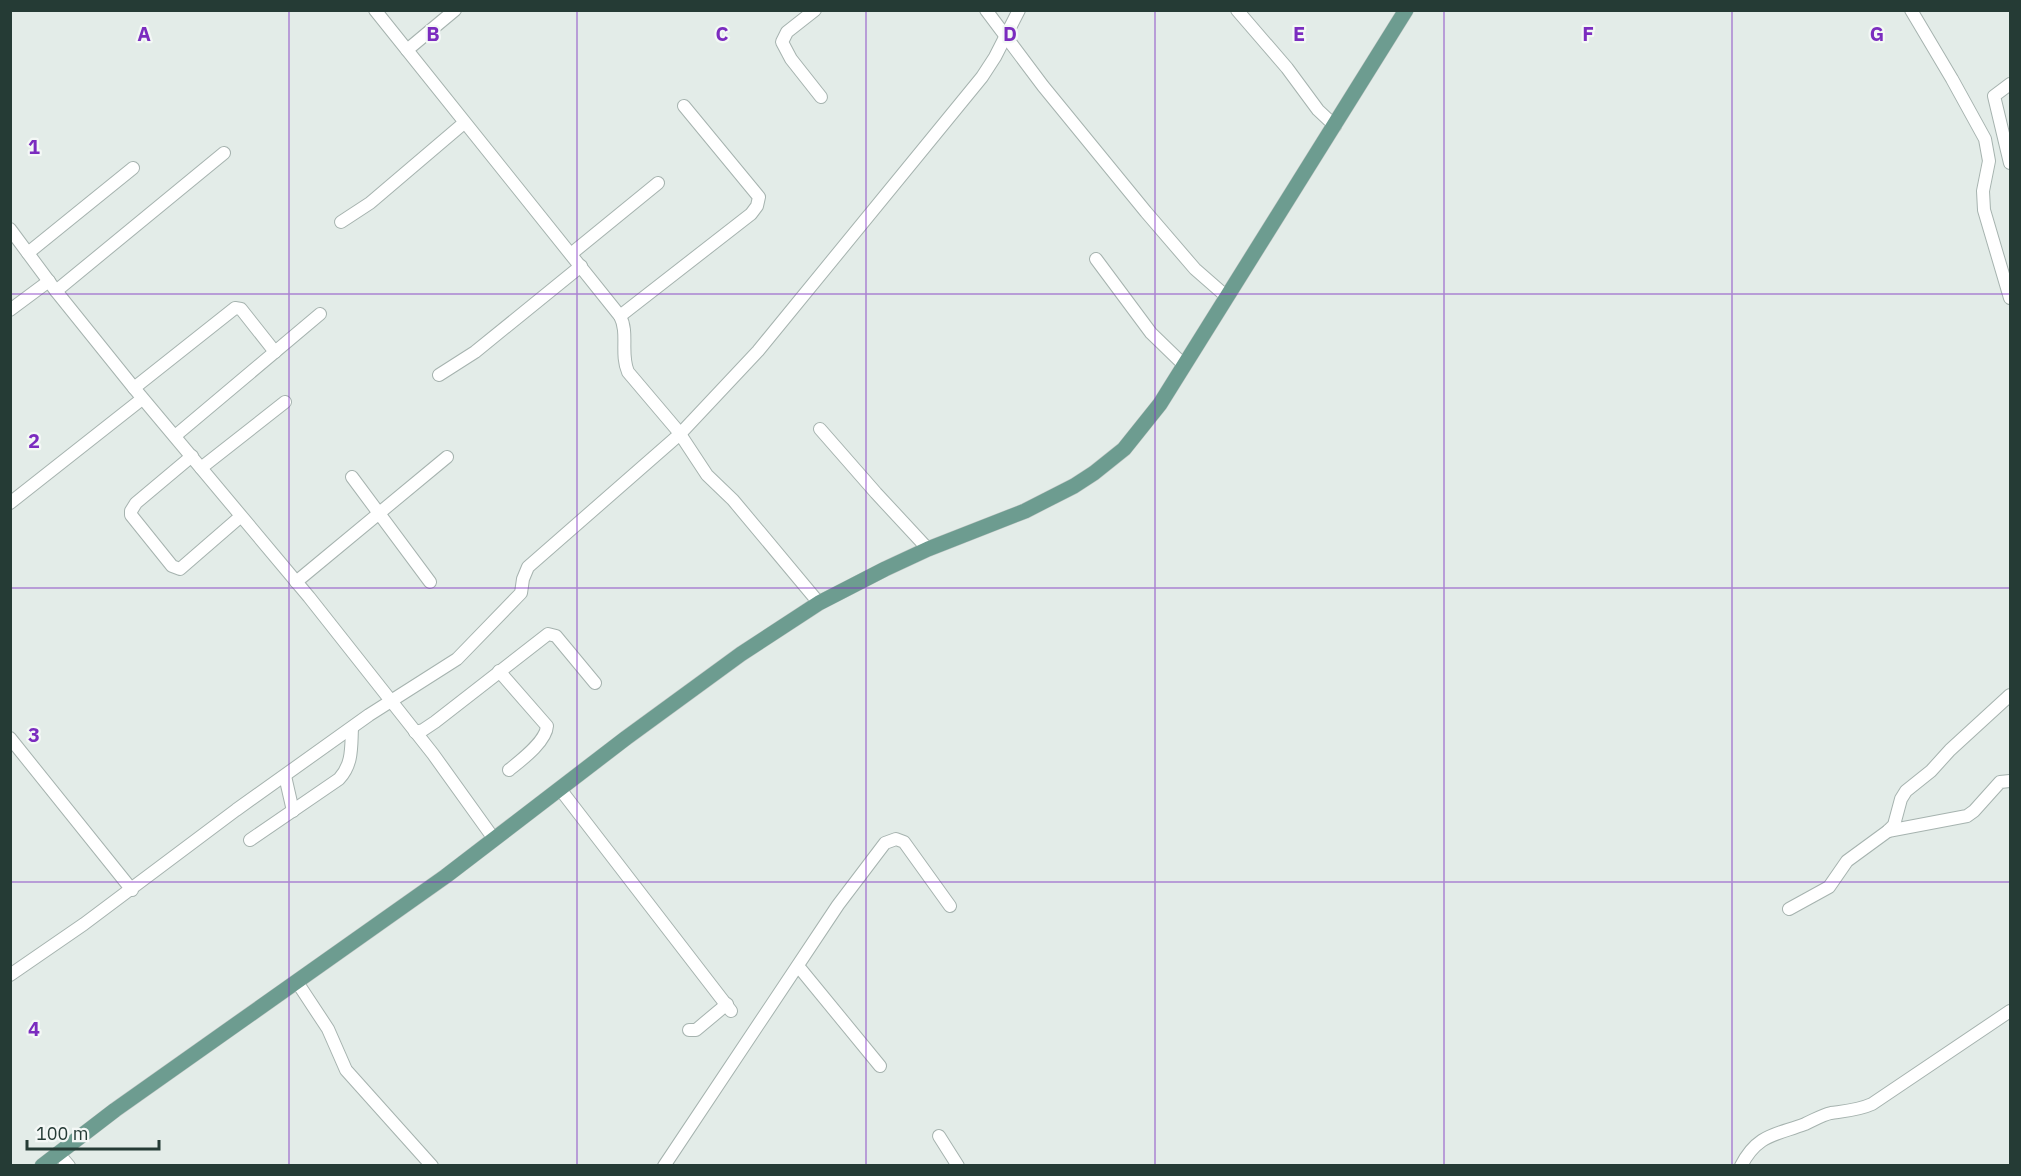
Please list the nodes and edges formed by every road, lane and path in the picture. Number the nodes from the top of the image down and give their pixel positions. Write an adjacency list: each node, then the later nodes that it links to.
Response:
1 (375, 10): 12 (street)
2 (455, 10): 12 (street)
3 (815, 10): 14 (street)
4 (986, 10): 11 (street)
5 (1019, 10): 11 (street)
6 (1237, 10): 17 (street)
7 (1406, 10): 10 (main road)
8 (1418, 10): 10 (main road)
9 (1911, 10): 30 (street)
10 (1394, 32): 17 (main road)
11 (1005, 35): 29 (street); 41 (street)
12 (407, 50): 16 (street)
13 (2010, 84): 19 (street)
14 (820, 97)
15 (684, 106): 33 (street)
16 (464, 123): 22 (street); 25 (street)
17 (1335, 126): 29 (main road)
18 (224, 153): 28 (street)
19 (2010, 163)
20 (133, 168): 24 (street)
21 (658, 183): 25 (street)
22 (341, 222)
23 (10, 229): 24 (street)
24 (28, 253): 28 (street)
25 (571, 254): 27 (street)
26 (1096, 259): 35 (street)
27 (581, 266): 33 (street); 36 (street)
28 (52, 286): 31 (street); 37 (street)
29 (1227, 297): 35 (main road)
30 (2010, 298)
31 (10, 310)
32 (320, 314): 34 (street)
33 (620, 316): 41 (street)
34 (275, 352): 37 (street); 42 (street)
35 (1184, 364): 50 (main road)
36 (439, 375)
37 (134, 388): 38 (street)
38 (142, 399): 42 (street); 47 (street)
39 (285, 402): 45 (street)
40 (820, 429): 50 (street)
41 (680, 434): 53 (street); 57 (street)
42 (175, 436): 43 (street)
43 (192, 456): 45 (street); 49 (street)
44 (447, 457): 48 (street)
45 (201, 468): 49 (street)
46 (352, 477): 48 (street)
47 (10, 503)
48 (380, 513): 51 (street); 52 (street)
49 (240, 517): 51 (street)
50 (928, 549): 53 (main road)
51 (296, 582): 57 (street)
52 (430, 582)
53 (819, 603): 64 (main road)
54 (499, 670): 55 (street); 59 (street); 61 (street)
55 (595, 683)
56 (2010, 695): 66 (street)
57 (390, 701): 58 (street); 59 (street)
58 (352, 728): 62 (street); 65 (street)
59 (415, 732): 67 (street)
60 (10, 738): 69 (street)
61 (509, 770)
62 (285, 776): 65 (street); 69 (street)
63 (2010, 781): 66 (street)
64 (560, 789): 67 (main road); 76 (street)
65 (293, 811): 68 (street)
66 (1888, 831): 71 (street)
67 (494, 839): 74 (main road)
68 (250, 840)
69 (132, 890): 73 (street)
70 (950, 906): 72 (street)
71 (1789, 909)
72 (798, 966): 77 (street); 83 (street)
73 (10, 975)
74 (297, 982): 79 (main road); 82 (street)
75 (2010, 1011): 85 (street)
76 (689, 1030)
77 (880, 1066)
78 (939, 1136): 84 (street)
79 (58, 1153): 80 (main road); 81 (street)
80 (42, 1166)
81 (69, 1166)
82 (432, 1166)
83 (664, 1166)
84 (958, 1166)
85 (1741, 1166)

